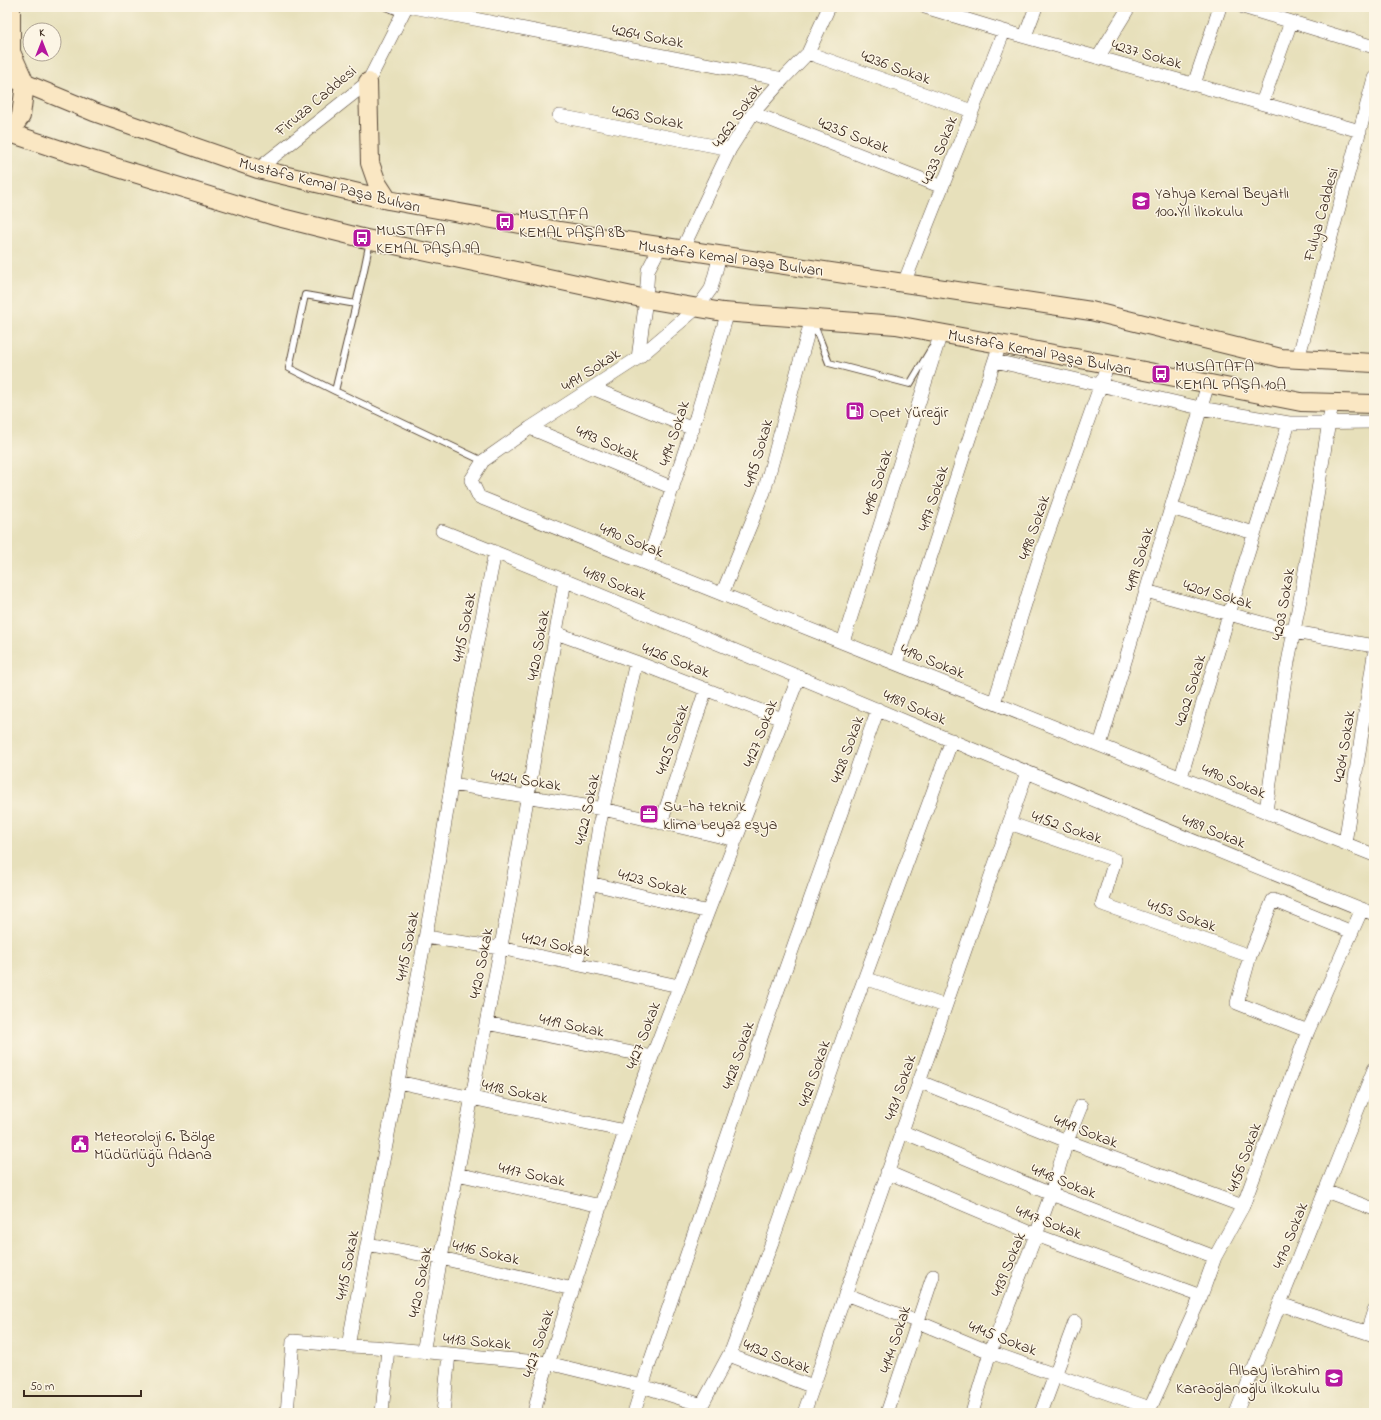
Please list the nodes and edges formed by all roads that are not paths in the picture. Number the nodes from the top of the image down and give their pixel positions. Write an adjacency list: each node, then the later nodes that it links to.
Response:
1 (11, 7): 22 (main road)
2 (386, 7): 10 (lane)
3 (413, 7): 20 (street, 4264 Sokak)
4 (829, 7): 16 (street, 4262 Sokak)
5 (925, 7): 11 (street, 4237 Sokak)
6 (1036, 7): 14 (street)
7 (1129, 7): 17 (street)
8 (1220, 7): 23 (street)
9 (1243, 7): 12 (street)
10 (403, 10): 21 (street, Firuza Caddesi)
11 (948, 10): 13 (street, 4237 Sokak)
12 (1291, 22): 15 (street); 24 (street)
13 (1004, 30): 14 (street, 4237 Sokak); 25 (street, 4233 Sokak)
14 (1025, 36): 17 (street, 4237 Sokak)
15 (1374, 47)
16 (808, 53): 20 (street, 4262 Sokak); 25 (street, 4236 Sokak)
17 (1099, 56): 23 (street, 4237 Sokak)
18 (7, 76): 22 (main road, Mustafa Kemal Paşa Bulvarı)
19 (1374, 78): 28 (street, Fulya Caddesi)
20 (783, 79): 26 (street, 4262 Sokak)
21 (368, 82): 31 (street, Firuza Caddesi); 33 (main road)
22 (25, 83): 29 (main road); 31 (main road, Mustafa Kemal Paşa Bulvarı)
23 (1194, 84): 24 (street, 4237 Sokak)
24 (1262, 103): 28 (street, 4237 Sokak)
25 (972, 111): 32 (street, 4233 Sokak)
26 (753, 113): 30 (street, 4262 Sokak); 32 (street, 4235 Sokak)
27 (560, 116): 30 (street, 4263 Sokak)
28 (1360, 131): 47 (street, Fulya Caddesi)
29 (8, 132): 34 (main road, Mustafa Kemal Paşa Bulvarı)
30 (730, 149): 36 (street, 4262 Sokak)
31 (258, 169): 33 (main road, Mustafa Kemal Paşa Bulvarı)
32 (942, 187): 38 (street, 4233 Sokak)
33 (388, 200): 35 (main road, Mustafa Kemal Paşa Bulvarı)
34 (370, 240): 39 (main road, Mustafa Kemal Paşa Bulvarı); 40 (lane)
35 (660, 247): 36 (main road, Mustafa Kemal Paşa Bulvarı); 39 (street)
36 (682, 250): 37 (main road, Mustafa Kemal Paşa Bulvarı)
37 (720, 255): 38 (main road, Mustafa Kemal Paşa Bulvarı); 41 (street, 4191 Sokak)
38 (904, 283): 47 (main road, Mustafa Kemal Paşa Bulvarı)
39 (646, 299): 41 (main road, Mustafa Kemal Paşa Bulvarı); 46 (street)
40 (356, 304): 53 (lane); 53 (lane)
41 (698, 307): 42 (main road, Mustafa Kemal Paşa Bulvarı); 46 (street, 4191 Sokak)
42 (728, 312): 43 (main road, Mustafa Kemal Paşa Bulvarı); 61 (street, 4194 Sokak)
43 (812, 318): 44 (main road, Mustafa Kemal Paşa Bulvarı); 44 (lane); 72 (street, 4195 Sokak)
44 (941, 333): 45 (main road, Mustafa Kemal Paşa Bulvarı); 76 (street, 4196 Sokak)
45 (998, 352): 49 (main road, Mustafa Kemal Paşa Bulvarı); 51 (street); 80 (street, 4197 Sokak)
46 (638, 358): 52 (street, 4191 Sokak)
47 (1298, 359): 48 (main road, Mustafa Kemal Paşa Bulvarı)
48 (1374, 363)
49 (1108, 364): 50 (main road, Mustafa Kemal Paşa Bulvarı); 51 (street, 4198 Sokak)
50 (1208, 384): 54 (main road, Mustafa Kemal Paşa Bulvarı); 56 (street, 4199 Sokak)
51 (1100, 386): 56 (street); 83 (street, 4198 Sokak)
52 (592, 388): 60 (street, 4191 Sokak); 61 (street)
53 (335, 391): 62 (lane)
54 (1332, 403): 55 (main road, Mustafa Kemal Paşa Bulvarı); 57 (street, 4203 Sokak)
55 (1374, 404)
56 (1200, 408): 58 (street); 65 (street, 4199 Sokak)
57 (1329, 421): 58 (street); 59 (street); 74 (street, 4203 Sokak)
58 (1289, 422): 67 (street, 4202 Sokak)
59 (1374, 422)
60 (530, 428): 62 (street, 4191 Sokak); 63 (street, 4193 Sokak)
61 (692, 429): 63 (street, 4194 Sokak)
62 (483, 461): 64 (street, 4191 Sokak)
63 (673, 488): 69 (street, 4194 Sokak)
64 (479, 497): 69 (street, 4190 Sokak)
65 (1171, 508): 67 (street); 71 (street, 4199 Sokak)
66 (442, 531): 68 (street, 4189 Sokak)
67 (1254, 533): 73 (street, 4202 Sokak)
68 (495, 552): 70 (street, 4189 Sokak); 90 (street, 4115 Sokak)
69 (647, 564): 72 (street, 4190 Sokak)
70 (566, 580): 75 (street, 4120 Sokak); 81 (street, 4189 Sokak)
71 (1146, 590): 73 (street, 4201 Sokak); 87 (street, 4199 Sokak)
72 (722, 594): 76 (street, 4190 Sokak)
73 (1229, 614): 74 (street, 4201 Sokak); 89 (street, 4202 Sokak)
74 (1294, 632): 77 (street, 4201 Sokak); 93 (street, 4203 Sokak)
75 (556, 633): 79 (street, 4126 Sokak); 91 (street, 4120 Sokak)
76 (843, 642): 80 (street, 4190 Sokak)
77 (1374, 646)
78 (1374, 655): 97 (street, 4204 Sokak)
79 (636, 662): 82 (street, 4126 Sokak); 92 (street, 4122 Sokak)
80 (896, 663): 83 (street, 4190 Sokak)
81 (799, 676): 84 (street, 4189 Sokak); 85 (street, 4127 Sokak)
82 (706, 689): 85 (street, 4126 Sokak); 94 (street, 4125 Sokak)
83 (994, 702): 87 (street, 4190 Sokak)
84 (878, 709): 86 (street, 4189 Sokak); 151 (street, 4128 Sokak)
85 (782, 719): 96 (street, 4127 Sokak)
86 (952, 740): 88 (street, 4189 Sokak); 109 (street, 4129 Sokak)
87 (1100, 744): 89 (street, 4190 Sokak)
88 (1027, 772): 95 (street, 4131 Sokak); 101 (street, 4189 Sokak)
89 (1181, 777): 93 (street, 4190 Sokak)
90 (452, 784): 91 (street, 4124 Sokak); 105 (street, 4115 Sokak)
91 (527, 796): 92 (street, 4124 Sokak); 106 (street, 4120 Sokak)
92 (603, 809): 94 (street, 4124 Sokak); 99 (street, 4122 Sokak)
93 (1266, 811): 97 (street, 4190 Sokak)
94 (660, 823): 96 (street, 4124 Sokak)
95 (1009, 823): 100 (street, 4152 Sokak); 111 (street, 4131 Sokak)
96 (736, 840): 102 (street, 4127 Sokak)
97 (1345, 842): 98 (street, 4190 Sokak)
98 (1374, 855)
99 (590, 883): 102 (street, 4123 Sokak); 108 (street, 4122 Sokak)
100 (1102, 904): 107 (street, 4153 Sokak)
101 (1362, 909): 103 (street, 4189 Sokak); 104 (street, 4156 Sokak)
102 (708, 912): 110 (street, 4127 Sokak)
103 (1374, 914)
104 (1352, 932): 107 (street); 113 (street, 4156 Sokak)
105 (425, 937): 106 (street, 4121 Sokak); 117 (street, 4115 Sokak)
106 (500, 948): 108 (street, 4121 Sokak); 112 (street, 4120 Sokak)
107 (1250, 956): 113 (street)
108 (576, 964): 110 (street, 4121 Sokak)
109 (865, 978): 111 (street); 148 (street, 4129 Sokak)
110 (679, 986): 114 (street, 4127 Sokak)
111 (945, 1006): 116 (street, 4131 Sokak)
112 (486, 1023): 114 (street, 4119 Sokak); 118 (street, 4120 Sokak)
113 (1308, 1031): 128 (street, 4156 Sokak)
114 (652, 1058): 120 (street, 4127 Sokak)
115 (1374, 1069): 125 (street, 4170 Sokak)
116 (918, 1081): 121 (street, 4131 Sokak); 122 (street, 4149 Sokak)
117 (398, 1082): 118 (street, 4118 Sokak); 131 (street, 4115 Sokak)
118 (472, 1097): 120 (street, 4118 Sokak); 124 (street, 4120 Sokak)
119 (1081, 1106): 122 (street, 4139 Sokak)
120 (625, 1131): 127 (street, 4127 Sokak)
121 (901, 1131): 123 (street, 4131 Sokak); 126 (street, 4148 Sokak)
122 (1067, 1141): 126 (street, 4139 Sokak); 128 (street, 4149 Sokak)
123 (887, 1172): 130 (street, 4147 Sokak); 136 (street, 4131 Sokak)
124 (457, 1174): 127 (street, 4117 Sokak); 133 (street, 4120 Sokak)
125 (1325, 1191): 129 (street); 138 (street, 4170 Sokak)
126 (1051, 1194): 130 (street, 4139 Sokak); 132 (street, 4148 Sokak)
127 (601, 1206): 135 (street, 4127 Sokak)
128 (1243, 1206): 132 (street, 4156 Sokak)
129 (1374, 1209)
130 (1036, 1235): 137 (street, 4147 Sokak); 146 (street, 4139 Sokak)
131 (367, 1244): 133 (street, 4116 Sokak); 143 (street, 4115 Sokak)
132 (1216, 1257): 137 (street, 4156 Sokak)
133 (441, 1258): 135 (street, 4116 Sokak); 145 (street, 4120 Sokak)
134 (933, 1276): 140 (street, 4144 Sokak)
135 (573, 1289): 149 (street, 4127 Sokak)
136 (845, 1294): 140 (street, 4145 Sokak); 152 (street, 4131 Sokak)
137 (1200, 1296): 154 (street, 4156 Sokak)
138 (1280, 1304): 142 (street); 164 (street, 4170 Sokak)
139 (1374, 1310): 142 (street)
140 (918, 1322): 146 (street, 4145 Sokak); 161 (street, 4144 Sokak)
141 (1075, 1322): 150 (street)
142 (1371, 1333)
143 (348, 1346): 144 (street, 4113 Sokak); 155 (street, 4113 Sokak)
144 (388, 1348): 145 (street, 4113 Sokak); 156 (street)
145 (423, 1352): 147 (street, 4113 Sokak)
146 (990, 1352): 150 (street, 4145 Sokak); 162 (street, 4139 Sokak)
147 (449, 1354): 149 (street, 4113 Sokak); 157 (street)
148 (729, 1355): 152 (street, 4132 Sokak); 153 (street, 4129 Sokak)
149 (548, 1363): 151 (street, 4113 Sokak); 158 (street, 4127 Sokak)
150 (1054, 1374): 154 (street, 4145 Sokak); 163 (street)
151 (642, 1386): 153 (street, 4113 Sokak); 159 (street, 4128 Sokak)
152 (812, 1387): 160 (street, 4131 Sokak)
153 (700, 1409)
154 (1149, 1410)
155 (287, 1413)
156 (382, 1413)
157 (443, 1413)
158 (534, 1413)
159 (634, 1413)
160 (804, 1413)
161 (887, 1413)
162 (972, 1413)
163 (1041, 1413)
164 (1236, 1413)

